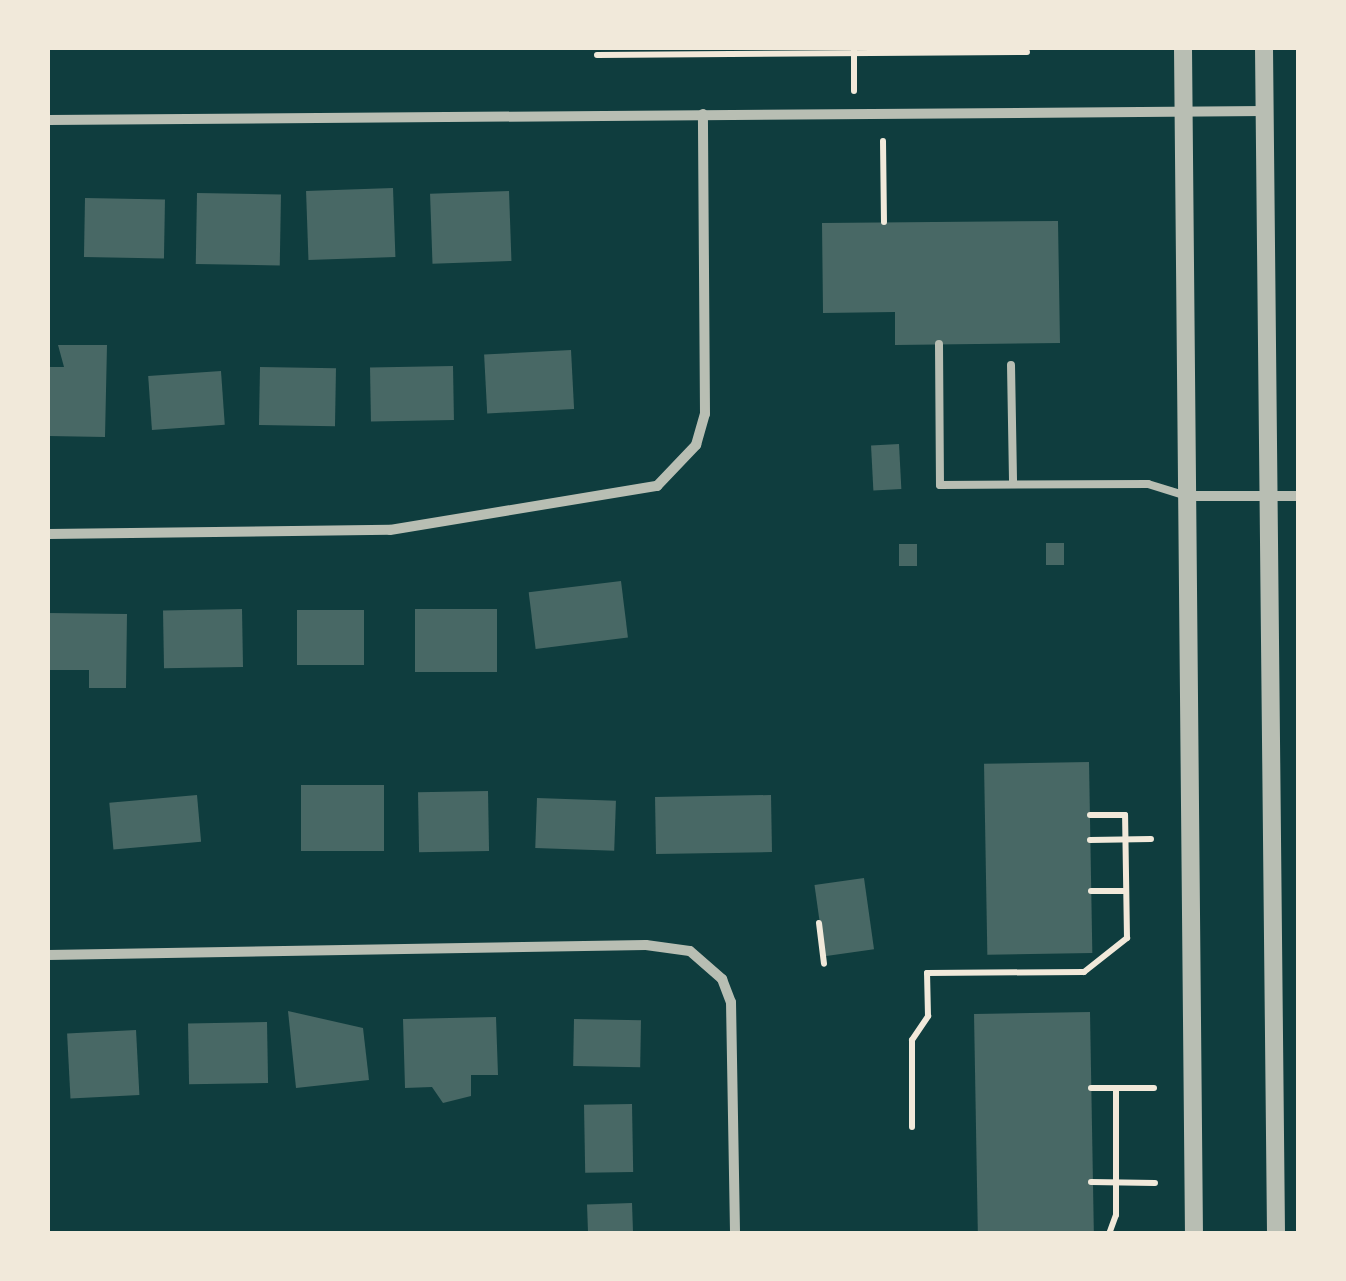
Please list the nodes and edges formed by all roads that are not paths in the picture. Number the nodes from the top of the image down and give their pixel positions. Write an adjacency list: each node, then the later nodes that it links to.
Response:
1 (1182, 48): 4 (street)
2 (1264, 48): 3 (street)
3 (1264, 111): 4 (street); 11 (street)
4 (1184, 112): 5 (street); 10 (street)
5 (703, 114): 6 (street); 13 (street)
6 (48, 120)
7 (939, 344): 9 (lane)
8 (1012, 365): 9 (lane)
9 (1013, 484): 10 (lane)
10 (1187, 496): 11 (street); 16 (street)
11 (1268, 496): 12 (street); 17 (street)
12 (1298, 496)
13 (48, 534)
14 (48, 956): 15 (street)
15 (735, 1234)
16 (1194, 1234)
17 (1276, 1234)

